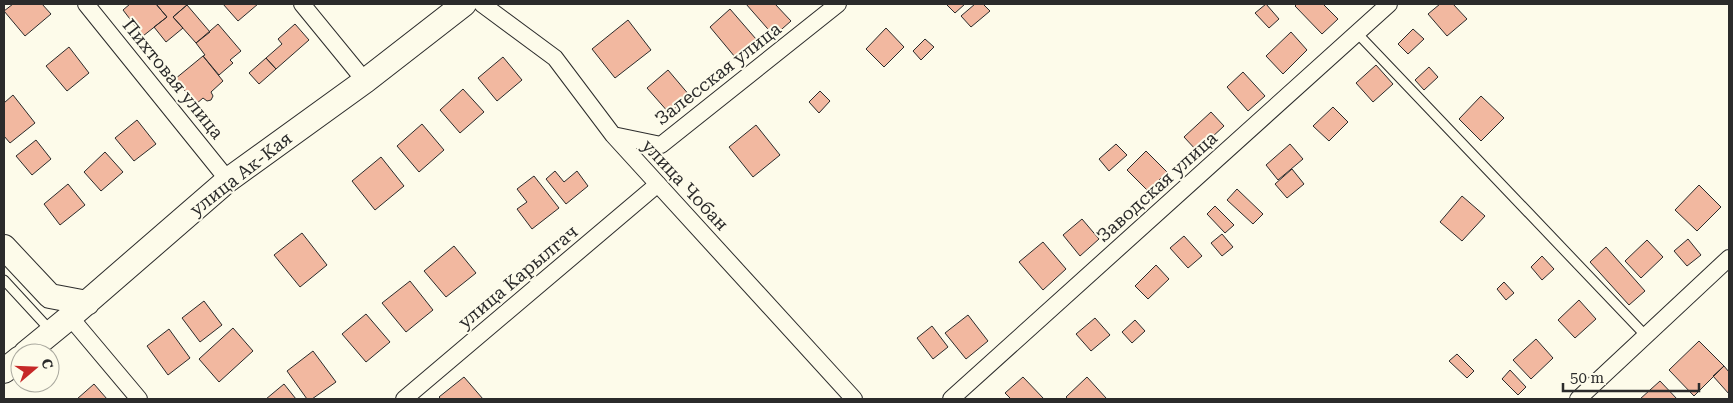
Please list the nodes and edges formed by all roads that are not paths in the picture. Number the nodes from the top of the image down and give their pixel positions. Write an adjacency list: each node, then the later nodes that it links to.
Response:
1 (86, 4): 10 (street, Пихтовая улица)
2 (302, 4): 8 (street)
3 (464, 4): 8 (main road, улица Ак-Кая)
4 (482, 4): 9 (street, улица Чобан)
5 (838, 4): 9 (street, Залесская улица)
6 (1390, 4): 7 (street, Заводская улица)
7 (1357, 34): 17 (lane); 22 (street, Заводская улица)
8 (365, 81): 10 (main road, улица Ак-Кая)
9 (613, 135): 11 (street, улица Чобан)
10 (228, 180): 15 (main road, улица Ак-Кая)
11 (658, 184): 20 (street, улица Карылгач); 21 (street, улица Чобан)
12 (4, 247): 15 (main road)
13 (1729, 258): 17 (street)
14 (4, 280): 16 (lane)
15 (78, 310): 16 (main road, улица Ак-Кая); 19 (street)
16 (52, 332): 18 (main road, улица Ак-Кая)
17 (1646, 336): 23 (street)
18 (38, 343)
19 (139, 399)
20 (404, 399)
21 (854, 399)
22 (951, 399)
23 (1578, 399)

